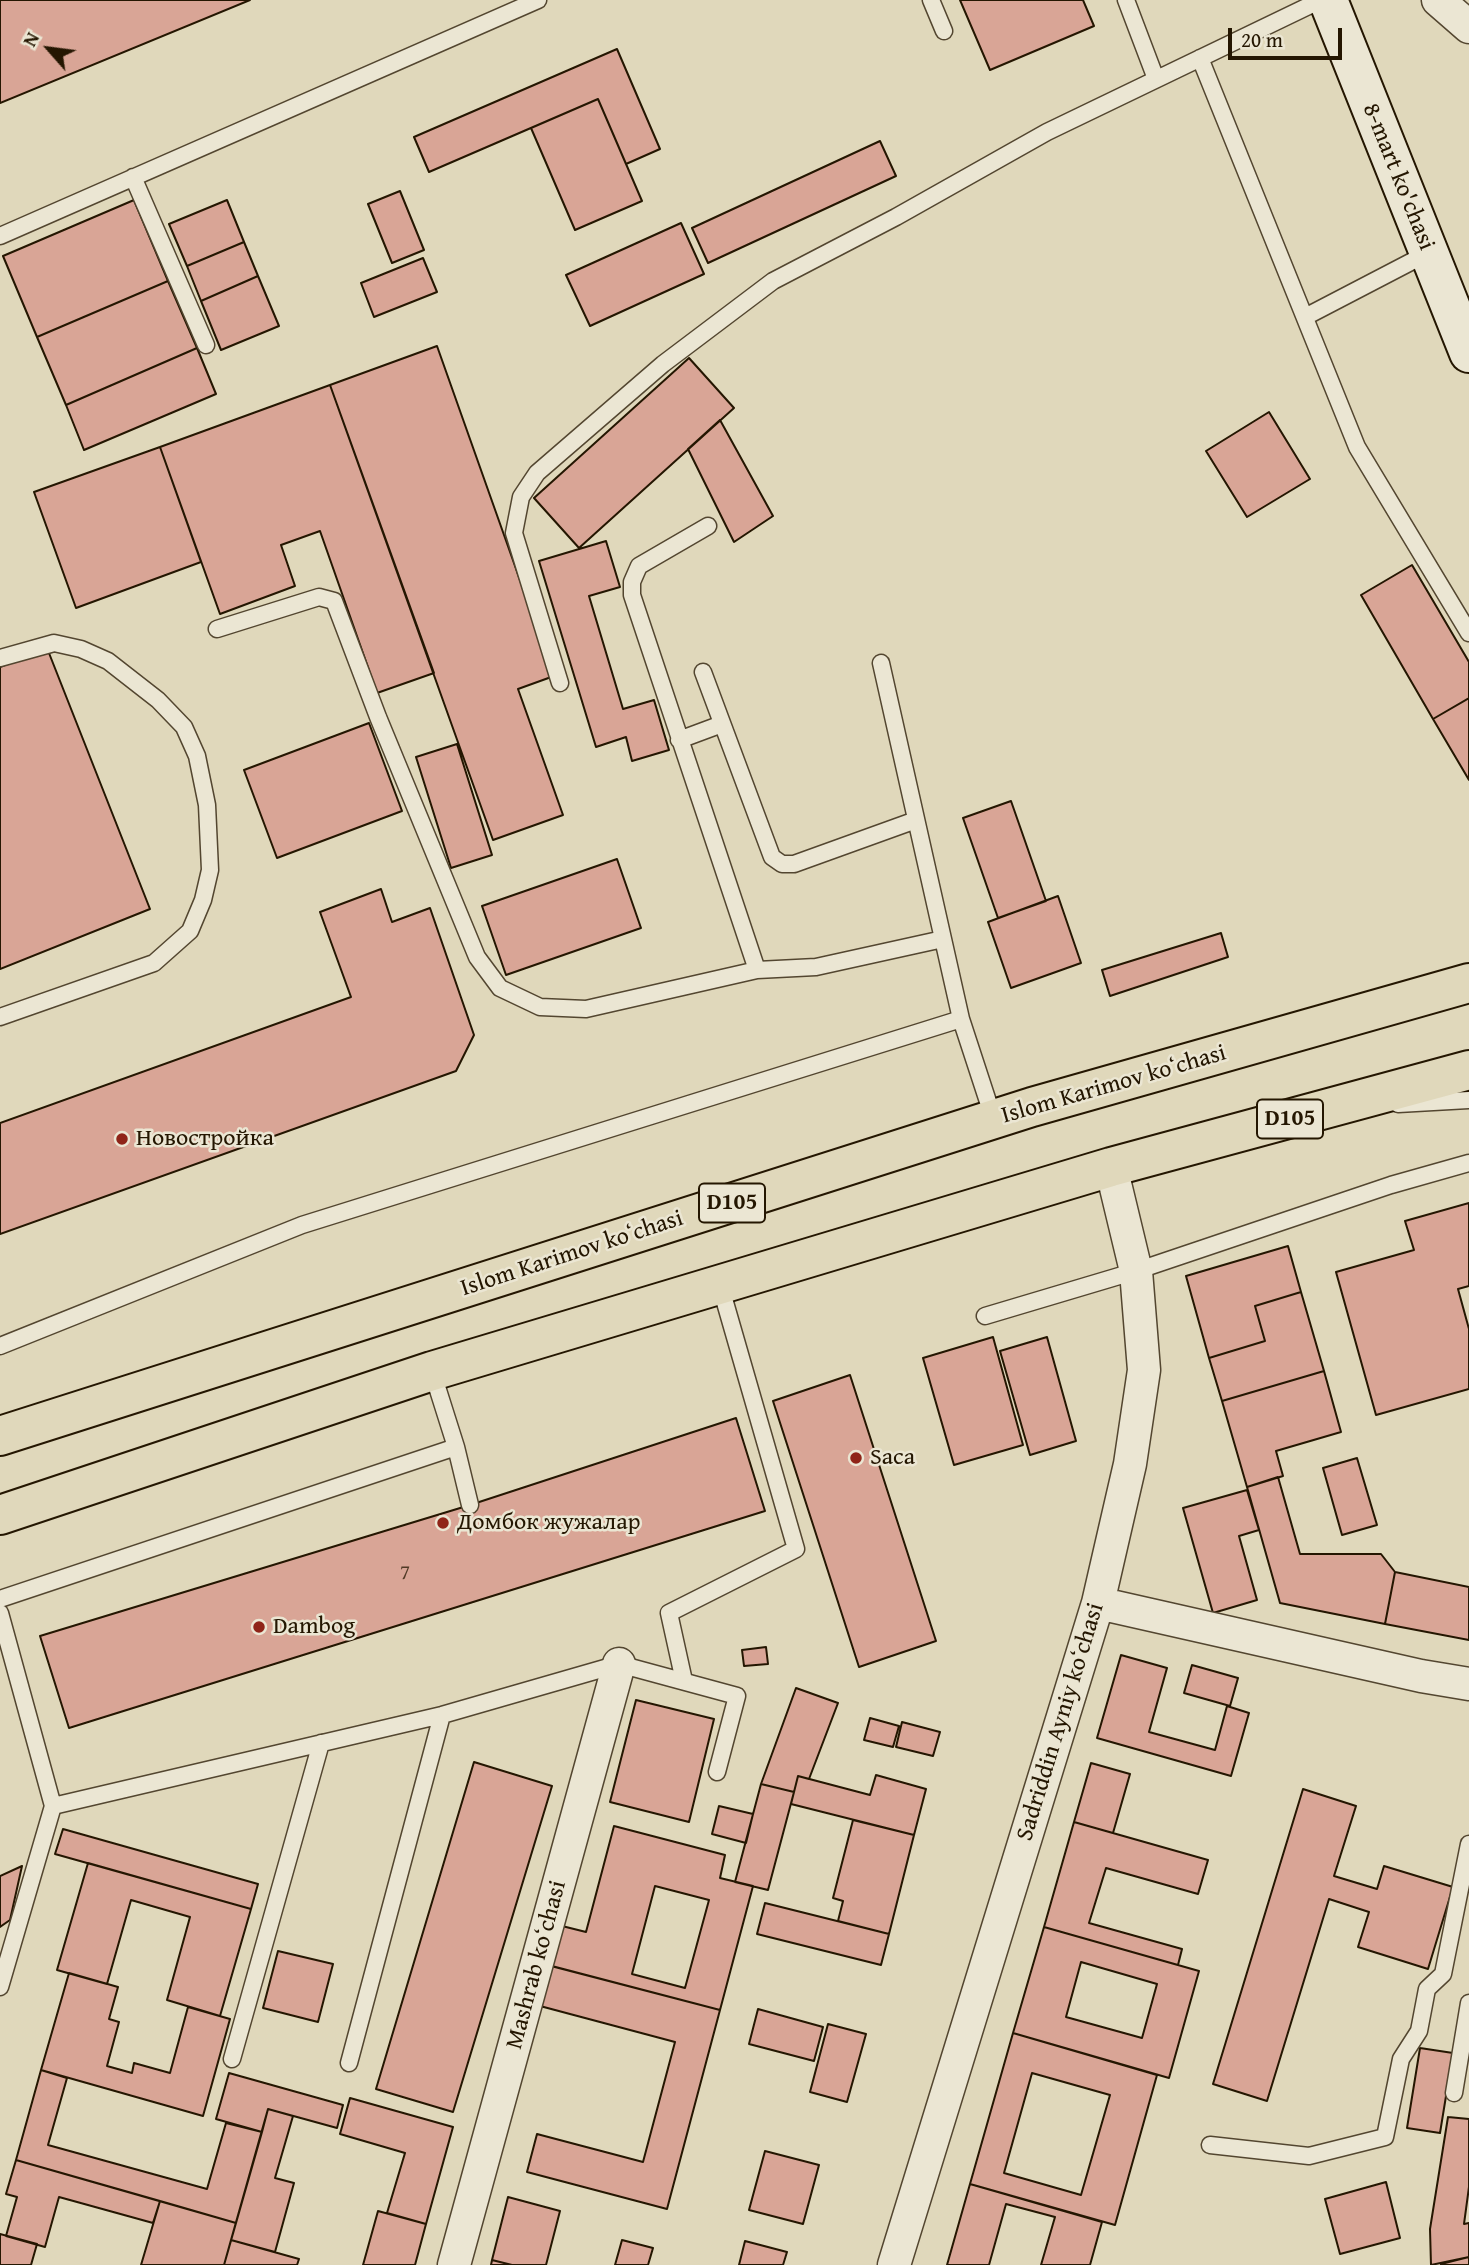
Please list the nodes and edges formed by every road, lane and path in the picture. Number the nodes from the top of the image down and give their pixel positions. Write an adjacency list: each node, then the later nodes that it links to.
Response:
1 (538, 0): 11 (lane)
2 (931, 0): 8 (lane)
3 (1126, 0): 10 (lane)
4 (1321, 0): 9 (lane)
5 (1328, 0): 13 (street, 8-mart ko'chasi)
6 (1438, 0): 7 (street)
7 (1469, 27)
8 (944, 32)
9 (1200, 58): 10 (lane); 14 (lane)
10 (1156, 79): 23 (lane)
11 (133, 177): 12 (lane); 15 (lane)
12 (0, 236)
13 (1428, 253): 14 (lane); 16 (street, 8-mart ko'chasi)
14 (1305, 317): 19 (lane)
15 (206, 345)
16 (1469, 353)
17 (708, 526): 25 (lane)
18 (217, 629): 28 (lane)
19 (1469, 633)
20 (0, 657): 30 (lane)
21 (880, 663): 26 (lane)
22 (703, 672): 24 (lane)
23 (560, 683)
24 (722, 724): 25 (lane); 26 (lane)
25 (679, 740): 28 (lane)
26 (916, 820): 27 (lane)
27 (943, 939): 28 (lane); 31 (lane)
28 (757, 970)
29 (1469, 983): 35 (main road, Islom Karimov koʻchasi / D105)
30 (0, 1017)
31 (961, 1019): 35 (lane); 41 (lane)
32 (1469, 1070): 34 (main road, D105)
33 (1469, 1100): 34 (lane)
34 (1357, 1101): 37 (main road, D105)
35 (994, 1120): 43 (main road, Islom Karimov koʻchasi / D105)
36 (1469, 1163): 38 (lane)
37 (1111, 1167): 38 (street, Sadriddin Ayniy koʻchasi); 39 (main road, D105)
38 (1136, 1271): 40 (lane); 48 (street, Sadriddin Ayniy koʻchasi)
39 (720, 1285): 42 (main road, D105); 51 (lane)
40 (985, 1316)
41 (0, 1346)
42 (432, 1371): 44 (lane); 46 (main road, D105)
43 (0, 1436)
44 (456, 1447): 45 (lane); 47 (lane)
45 (470, 1505)
46 (0, 1515)
47 (0, 1599)
48 (1098, 1603): 52 (street); 65 (street, Sadriddin Ayniy koʻchasi)
49 (0, 1613): 56 (lane)
50 (620, 1664): 51 (lane); 53 (lane); 64 (street, Mashrab koʻchasi)
51 (684, 1681): 55 (lane)
52 (1469, 1684)
53 (442, 1715): 54 (lane); 61 (lane)
54 (321, 1743): 56 (lane); 60 (lane)
55 (717, 1772)
56 (53, 1805): 58 (lane)
57 (1469, 1844): 63 (lane)
58 (0, 1987)
59 (1469, 2003): 62 (lane)
60 (232, 2059)
61 (349, 2063)
62 (1454, 2093)
63 (1210, 2146)
64 (454, 2265)
65 (894, 2265)

